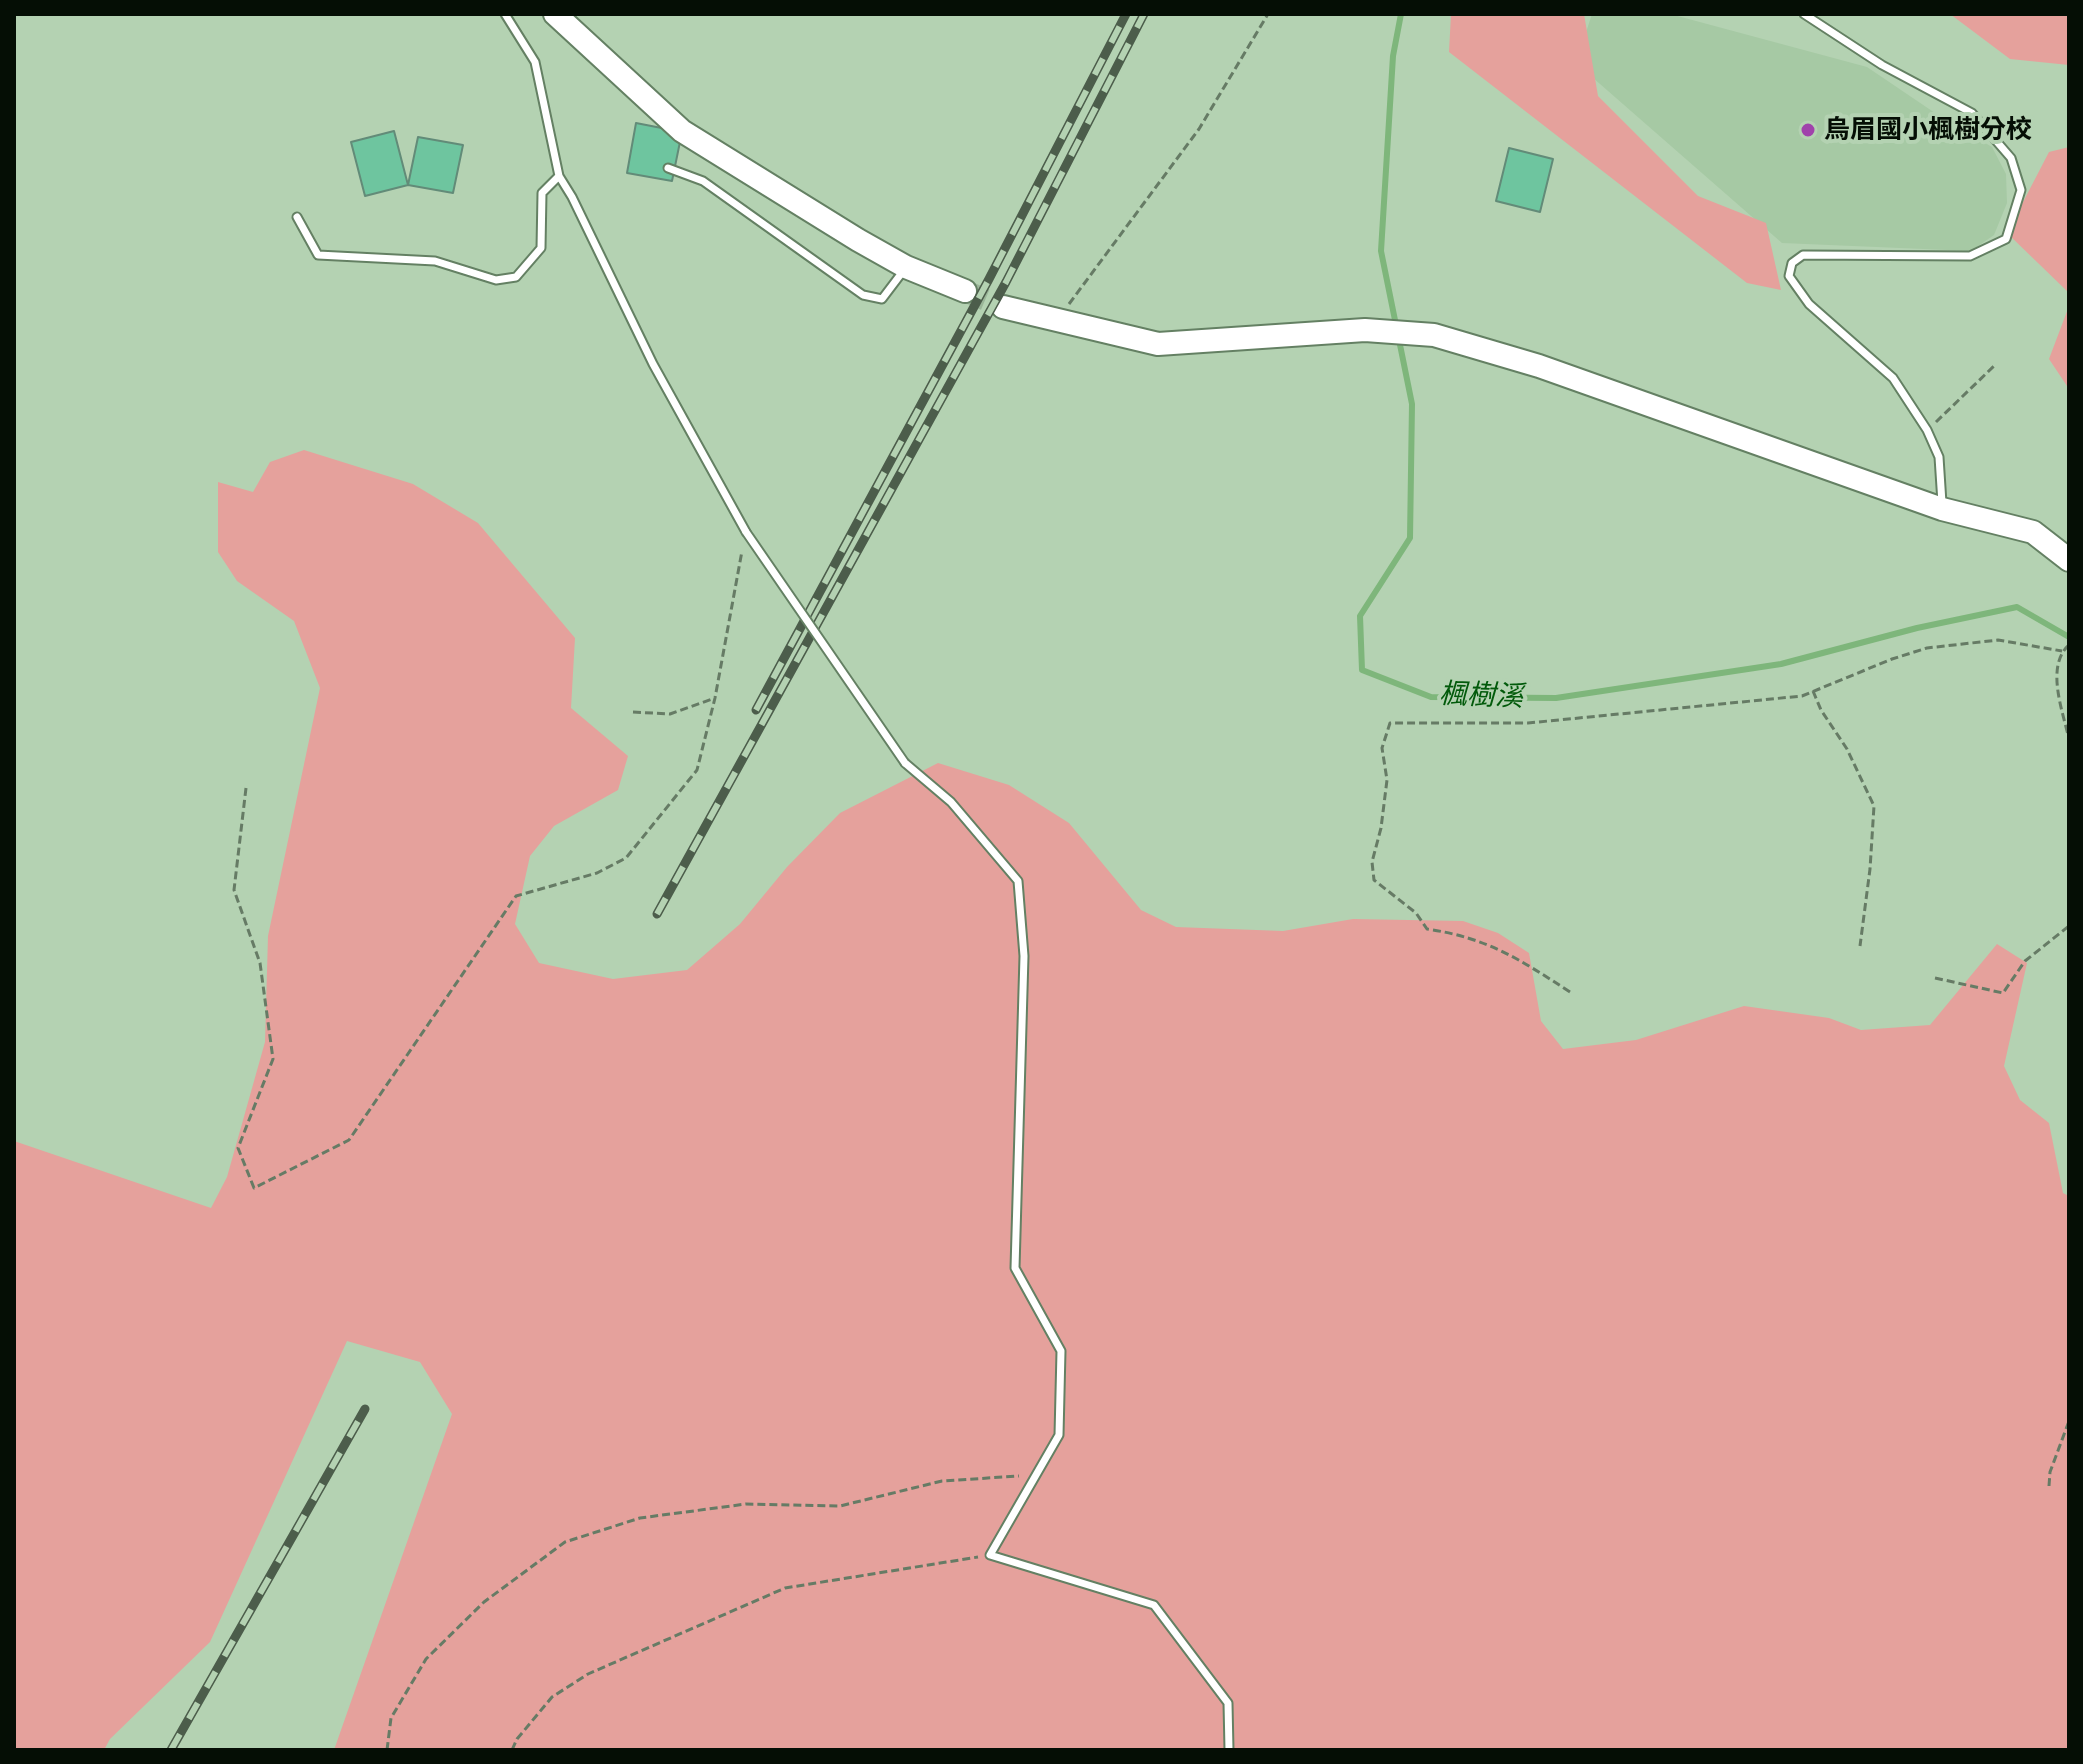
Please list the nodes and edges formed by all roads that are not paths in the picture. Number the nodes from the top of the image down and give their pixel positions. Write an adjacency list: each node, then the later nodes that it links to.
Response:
1 (505, 14): 5 (lane)
2 (555, 14): 7 (street)
3 (1804, 14): 10 (lane)
4 (668, 168): 7 (lane)
5 (559, 176): 6 (lane); 12 (lane, bridge)
6 (297, 217)
7 (906, 267): 8 (street)
8 (965, 291)
9 (1003, 307): 10 (street)
10 (1942, 509): 11 (street)
11 (2069, 560)
12 (1229, 1750)

